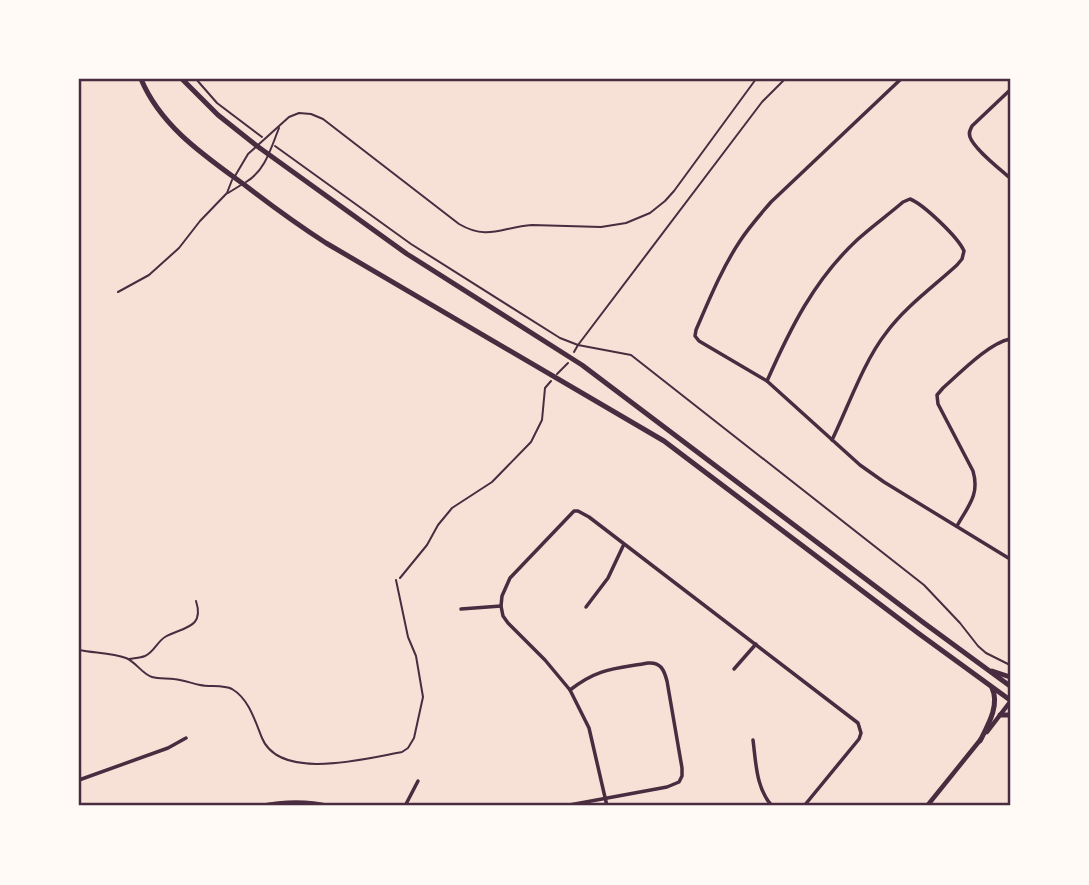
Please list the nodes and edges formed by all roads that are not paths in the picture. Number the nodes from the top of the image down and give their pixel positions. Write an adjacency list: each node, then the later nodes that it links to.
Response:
1 (141, 79): 9 (main road)
2 (182, 79): 7 (main road)
3 (756, 79): 6 (lane)
4 (901, 79): 15 (street)
5 (1010, 90): 10 (street)
6 (279, 128): 7 (lane); 8 (lane)
7 (257, 146): 8 (main road); 9 (lane)
8 (269, 154): 11 (lane); 24 (main road)
9 (234, 177): 11 (main road); 12 (lane)
10 (1010, 178)
11 (242, 184): 12 (lane); 27 (main road)
12 (227, 193): 13 (lane)
13 (118, 292)
14 (1010, 339): 17 (street)
15 (767, 381): 16 (street); 16 (street)
16 (832, 440): 17 (street)
17 (957, 526): 19 (street)
18 (624, 544): 20 (street); 21 (street); 23 (street)
19 (1010, 559)
20 (501, 606): 22 (street); 29 (street)
21 (586, 607)
22 (461, 609)
23 (756, 644): 25 (street); 45 (street)
24 (986, 669): 26 (main road); 28 (main road)
25 (734, 670)
26 (1010, 677)
27 (990, 685): 30 (main road); 35 (main road)
28 (1010, 686)
29 (570, 690): 38 (street); 38 (street)
30 (1010, 701): 31 (main road)
31 (1000, 715): 32 (main road); 35 (main road)
32 (1010, 715)
33 (186, 738): 36 (street)
34 (753, 740): 44 (street)
35 (980, 741): 46 (main road)
36 (79, 780)
37 (418, 781): 41 (street)
38 (606, 800): 42 (street); 43 (street)
39 (259, 806): 40 (street)
40 (330, 806)
41 (405, 806)
42 (564, 806)
43 (607, 806)
44 (772, 806)
45 (804, 806)
46 (927, 806)

